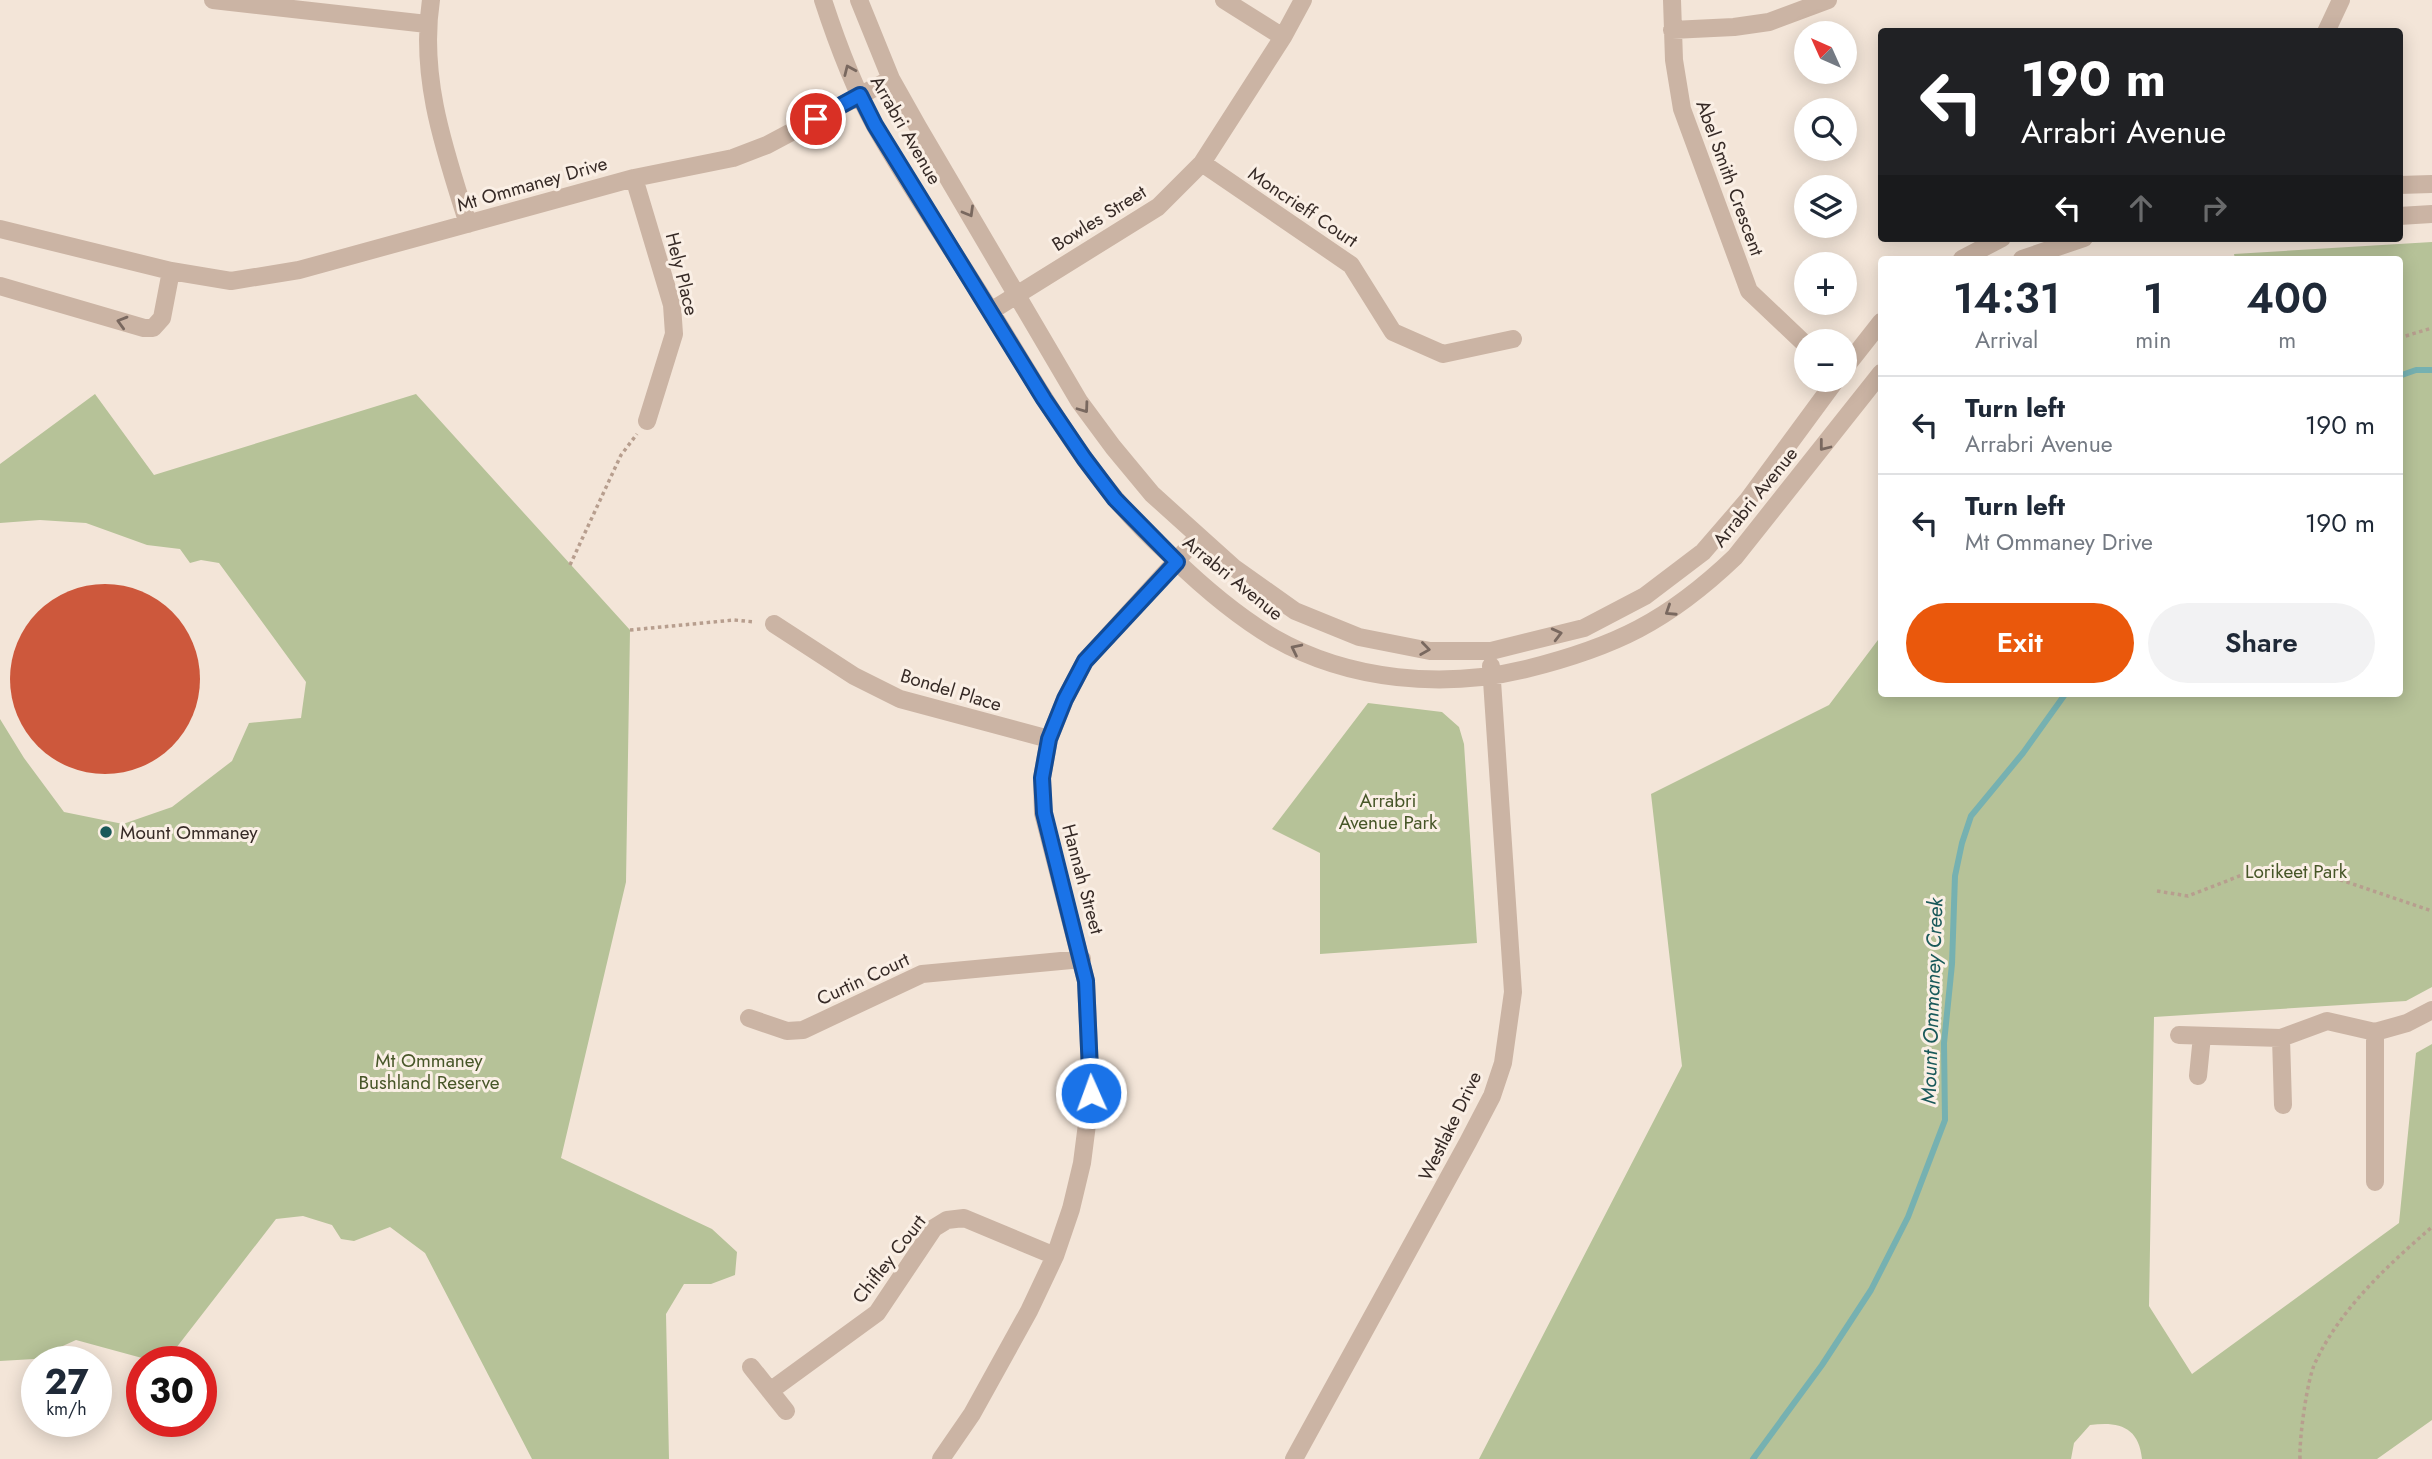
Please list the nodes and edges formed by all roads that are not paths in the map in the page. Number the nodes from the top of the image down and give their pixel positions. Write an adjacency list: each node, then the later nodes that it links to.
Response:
1 (213, 0): 10 (street)
2 (431, 0): 10 (street)
3 (823, 0): 15 (street, Arrabri Avenue, one-way to 3)
4 (859, 0): 14 (street, Arrabri Avenue)
5 (1224, 0): 13 (street)
6 (1303, 0): 13 (street, Bowles Street)
7 (1672, 0): 12 (street, Abel Smith Crescent)
8 (1828, 0): 12 (street)
9 (2341, 0): 11 (street)
10 (427, 24): 22 (street)
11 (2328, 28)
12 (1672, 30): 33 (street, Abel Smith Crescent)
13 (1283, 37): 16 (street, Bowles Street)
14 (891, 79): 15 (street, Mt Ommaney Drive); 30 (street, Arrabri Avenue, one-way to 30)
15 (860, 95): 17 (street, Mt Ommaney Drive); 31 (street, Arrabri Avenue)
16 (1202, 163): 30 (street, Bowles Street); 34 (street, Moncrieff Court)
17 (634, 178): 22 (street, Mt Ommaney Drive); 40 (street, Hely Place)
18 (2432, 184): 19 (street)
19 (2403, 185)
20 (2432, 214): 21 (street)
21 (2403, 216)
22 (468, 224): 28 (street, Mt Ommaney Drive)
23 (0, 229): 28 (street, Mt Ommaney Drive)
24 (1994, 242): 26 (street)
25 (2070, 242): 27 (street)
26 (1968, 256)
27 (2029, 256)
28 (171, 271): 29 (street, one-way to 29)
29 (0, 286)
30 (1017, 294): 31 (street, Bowles Street); 41 (street, Arrabri Avenue, one-way to 41)
31 (991, 311): 42 (street, Arrabri Avenue)
32 (1878, 326): 35 (street)
33 (1794, 334)
34 (1513, 339)
35 (1857, 352)
36 (1878, 377): 39 (street, Arrabri Avenue)
37 (1857, 385): 39 (street)
38 (1827, 392): 44 (street, Arrabri Avenue, one-way to 38)
39 (1866, 392): 45 (street, Arrabri Avenue, one-way to 45)
40 (647, 421)
41 (1198, 537): 42 (street, Hannah Street); 44 (street, Arrabri Avenue, one-way to 44)
42 (1177, 562): 45 (street, Arrabri Avenue, one-way to 42); 46 (street, Hannah Street)
43 (775, 624): 46 (street, Bondel Place)
44 (1491, 651): 45 (street, Westlake Drive)
45 (1491, 677): 62 (street, Westlake Drive)
46 (1049, 739): 47 (street, Hannah Street)
47 (1082, 959): 49 (street, Curtin Court); 57 (street, Hannah Street)
48 (2432, 1010): 50 (street)
49 (748, 1018)
50 (2375, 1032): 53 (street); 56 (street)
51 (2179, 1035): 52 (street)
52 (2202, 1036): 53 (street); 54 (street)
53 (2281, 1038): 55 (street)
54 (2198, 1076)
55 (2283, 1105)
56 (2375, 1182)
57 (1055, 1256): 59 (street, Chifley Court); 61 (street, Hannah Street)
58 (751, 1367): 59 (street)
59 (770, 1391): 60 (street)
60 (786, 1411)
61 (941, 1459)
62 (1294, 1459)

